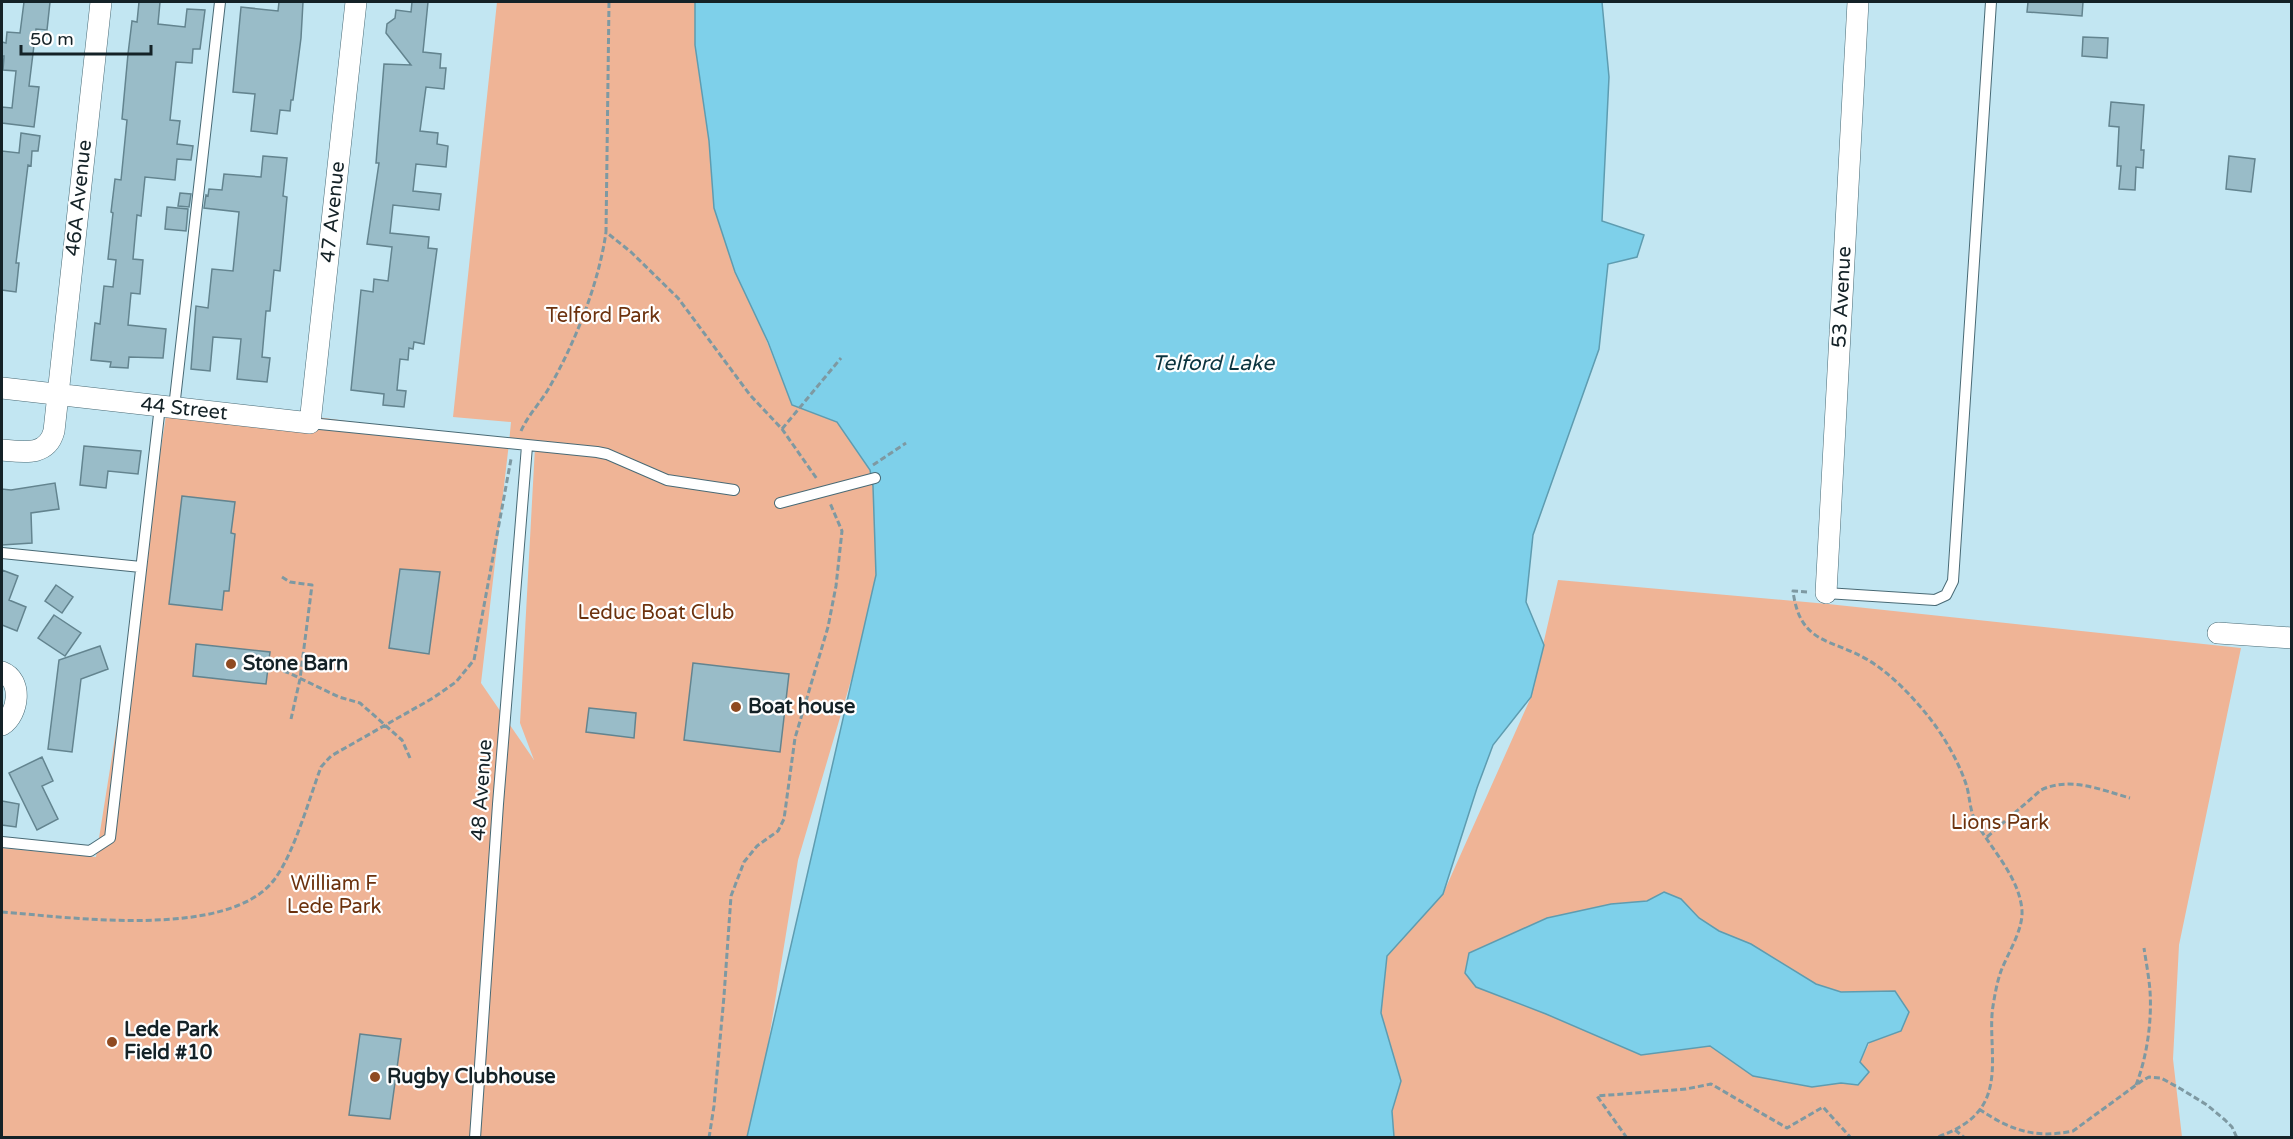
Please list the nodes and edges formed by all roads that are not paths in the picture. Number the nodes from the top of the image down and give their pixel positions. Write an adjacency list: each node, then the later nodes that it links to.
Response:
1 (101, 2): 7 (street, 46A Avenue)
2 (220, 2): 8 (lane)
3 (356, 2): 9 (street, 47 Avenue)
4 (1858, 2): 17 (street, 53 Avenue)
5 (1990, 2): 17 (lane)
6 (2, 388): 7 (street, 44 Street)
7 (58, 395): 8 (street, 44 Street); 11 (street)
8 (167, 407): 9 (street, 44 Street); 16 (lane)
9 (310, 423): 10 (lane)
10 (527, 446): 13 (lane); 23 (lane, 48 Avenue)
11 (2, 450)
12 (874, 478): 14 (lane)
13 (734, 490)
14 (780, 503)
15 (2, 553): 16 (lane)
16 (141, 567): 22 (lane)
17 (1826, 593)
18 (2218, 633): 19 (street)
19 (2292, 638)
20 (2, 672): 21 (street)
21 (2, 725)
22 (2, 842)
23 (475, 1137)

